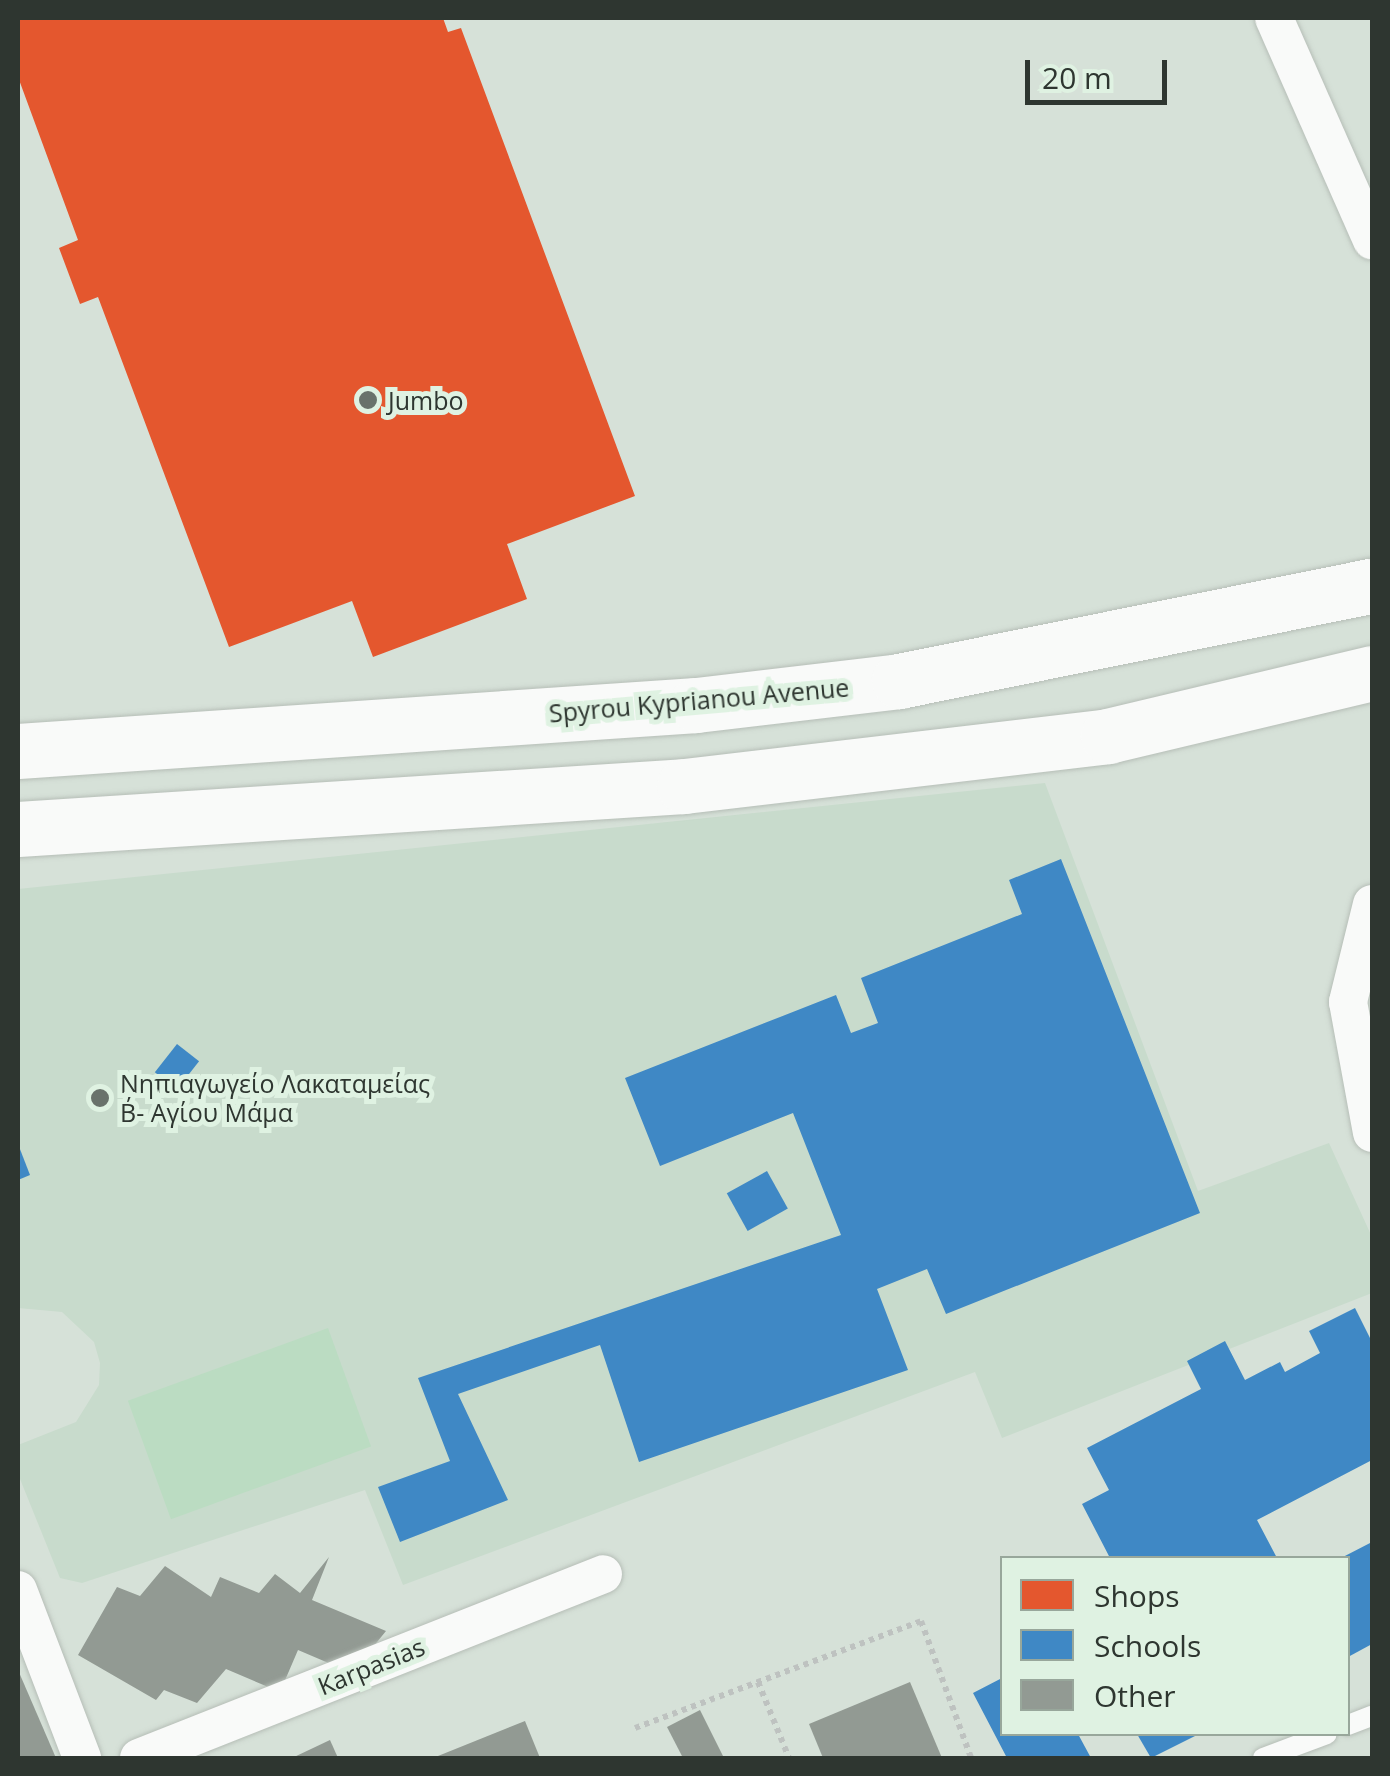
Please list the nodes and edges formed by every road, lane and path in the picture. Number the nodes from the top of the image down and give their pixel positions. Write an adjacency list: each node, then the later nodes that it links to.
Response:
1 (1274, 18): 2 (street)
2 (1372, 240)
3 (1372, 586): 5 (main road, Spyrou Kyprianou Avenue)
4 (1372, 673): 6 (main road)
5 (18, 751)
6 (18, 829)
7 (1372, 904): 8 (street)
8 (1372, 1133)
9 (603, 1574): 16 (street, Karpasias)
10 (21, 1612): 15 (street)
11 (758, 1682): 12 (path); 17 (path); 18 (path)
12 (635, 1728)
13 (1322, 1736): 14 (lane)
14 (1275, 1756)
15 (82, 1758)
16 (139, 1758)
17 (789, 1758)
18 (971, 1758)

